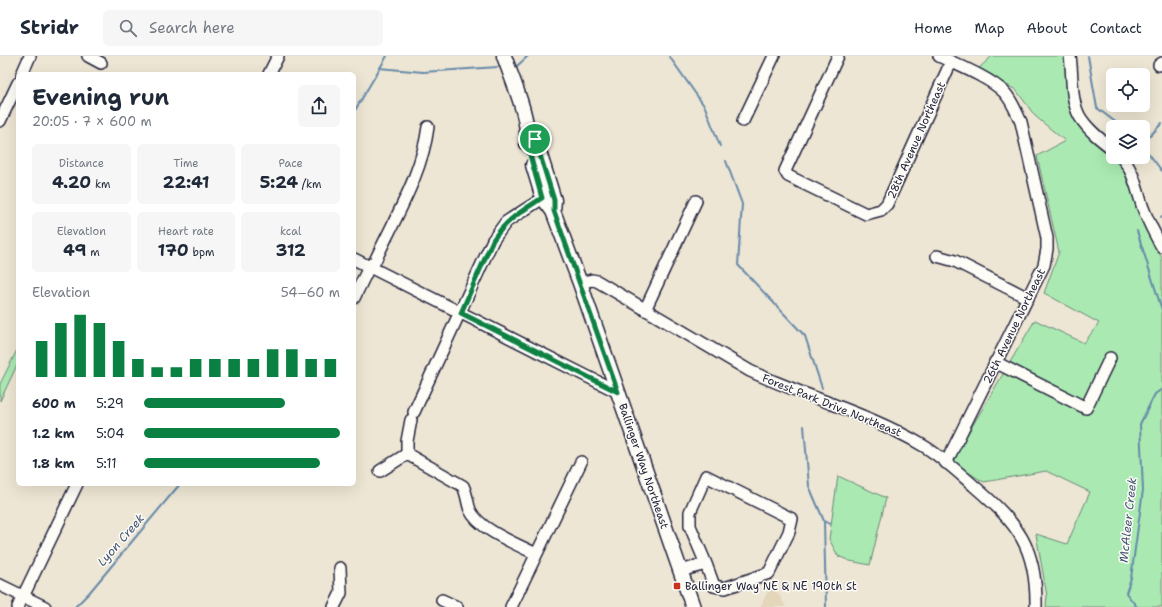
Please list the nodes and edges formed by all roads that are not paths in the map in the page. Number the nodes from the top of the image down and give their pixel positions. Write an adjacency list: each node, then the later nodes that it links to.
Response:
1 (30, 56): 11 (street)
2 (88, 56): 10 (street)
3 (278, 56): 12 (street)
4 (504, 56): 17 (main road)
5 (774, 56): 15 (street)
6 (838, 56): 9 (street, 28th Avenue Northeast)
7 (939, 56): 9 (street)
8 (1070, 56): 18 (street)
9 (951, 62): 29 (street, 26th Avenue Northeast)
10 (101, 63)
11 (23, 72)
12 (270, 72)
13 (16, 86): 14 (street)
14 (0, 121)
15 (743, 121)
16 (428, 127): 26 (street)
17 (528, 134): 20 (main road); 22 (main road)
18 (1106, 143)
19 (1127, 164): 23 (street)
20 (542, 198): 22 (main road); 31 (street)
21 (696, 201): 30 (street)
22 (554, 211): 27 (main road, Ballinger Way Northeast)
23 (1162, 247)
24 (937, 256): 29 (street)
25 (356, 260): 26 (street)
26 (369, 267): 28 (street); 31 (street)
27 (580, 283): 30 (street, Forest Park Drive Northeast); 34 (main road, Ballinger Way Northeast)
28 (356, 294)
29 (1028, 298): 33 (street, 26th Avenue Northeast)
30 (645, 310): 37 (street, Forest Park Drive Northeast)
31 (461, 313): 34 (street); 35 (street)
32 (1110, 358): 33 (street)
33 (995, 362): 37 (street, 26th Avenue Northeast)
34 (618, 392): 43 (main road, Ballinger Way Northeast)
35 (407, 454): 38 (street); 40 (street)
36 (581, 462): 40 (street)
37 (946, 463): 53 (street, Forest Park Drive Northeast)
38 (380, 471)
39 (76, 486): 45 (street)
40 (536, 554): 51 (street)
41 (706, 564): 41 (street); 43 (street)
42 (340, 568): 49 (street)
43 (680, 571): 52 (main road, Ballinger Way Northeast)
44 (0, 585): 45 (street)
45 (23, 596): 47 (street); 48 (street)
46 (442, 600): 50 (street)
47 (18, 607)
48 (45, 607)
49 (334, 607)
50 (457, 607)
51 (511, 607)
52 (693, 607)
53 (1036, 607)

